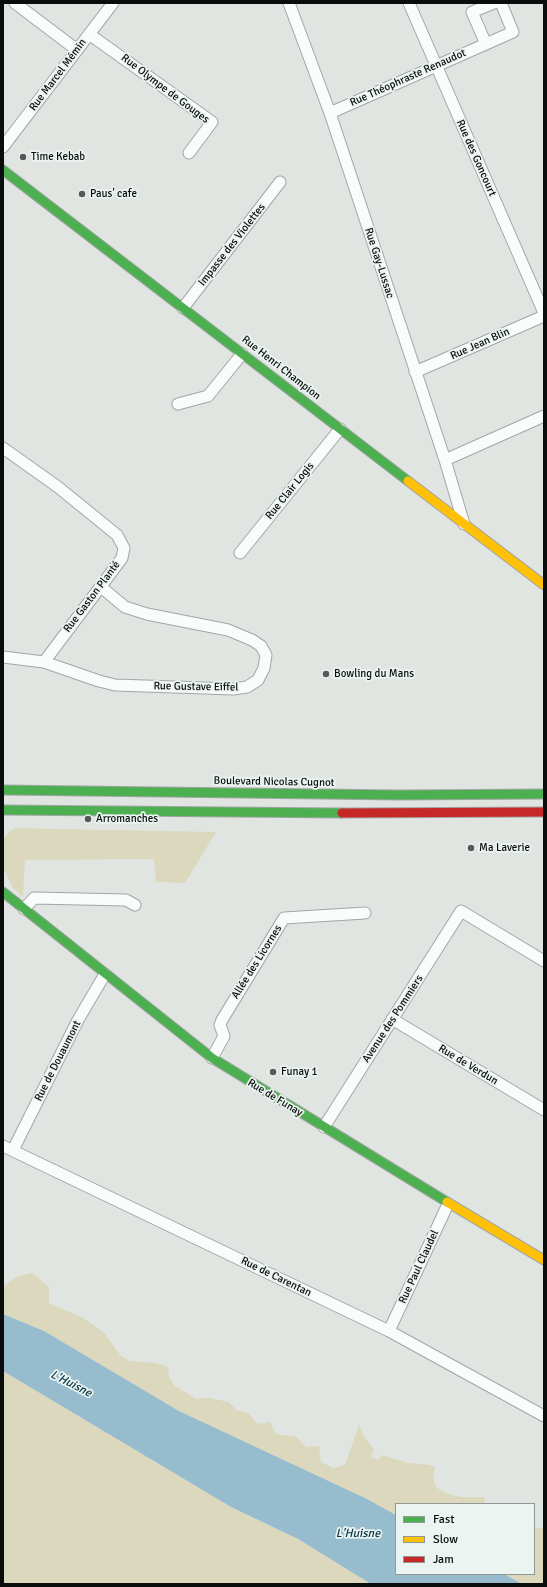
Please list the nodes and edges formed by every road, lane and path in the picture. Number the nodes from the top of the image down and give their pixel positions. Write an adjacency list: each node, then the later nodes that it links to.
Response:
1 (15, 3): 9 (street)
2 (112, 3): 7 (street, Rue Marcel Mémin)
3 (289, 3): 11 (street, Rue Gay-Lussac)
4 (409, 3): 10 (street, Rue des Goncourt)
5 (494, 3): 8 (street)
6 (501, 3): 8 (street, Rue Théophraste Renaudot)
7 (89, 34): 9 (street, Rue Marcel Mémin); 13 (street, Rue Olympe de Gouges)
8 (486, 44): 10 (street, Rue Théophraste Renaudot)
9 (77, 50): 12 (street, Rue Marcel Mémin)
10 (436, 67): 11 (street, Rue Théophraste Renaudot); 17 (street, Rue des Goncourt)
11 (330, 113): 20 (street, Rue Gay-Lussac)
12 (3, 147)
13 (189, 153)
14 (3, 170): 16 (street, Rue Henri Champion)
15 (280, 182): 16 (street, Impasse des Violettes)
16 (183, 308): 19 (street, Rue Henri Champion)
17 (544, 313)
18 (544, 316): 20 (street, Rue Jean Blin)
19 (242, 354): 21 (street); 23 (street, Rue Henri Champion)
20 (415, 372): 25 (street, Rue Gay-Lussac)
21 (178, 404)
22 (544, 416): 25 (street)
23 (340, 429): 26 (street, Rue Henri Champion); 27 (street, Rue Clair Logis)
24 (3, 448): 29 (street, Rue Gaston Planté)
25 (445, 460): 26 (street, Rue Gay-Lussac)
26 (464, 524): 28 (street, Rue Henri Champion)
27 (240, 553)
28 (544, 585)
29 (101, 587): 31 (street, Rue Gaston Planté); 31 (street, Rue Gustave Eiffel)
30 (3, 656): 31 (street)
31 (44, 662)
32 (3, 790): 33 (street, Boulevard Nicolas Cugnot)
33 (544, 794)
34 (3, 810): 35 (street)
35 (544, 812)
36 (3, 892): 38 (street, Rue de Funay)
37 (135, 905): 38 (street)
38 (24, 910): 41 (street, Rue de Funay)
39 (365, 913): 43 (street, Allée des Licornes)
40 (544, 961): 42 (street, Avenue des Pommiers)
41 (105, 974): 43 (street, Rue de Funay); 46 (street, Rue de Douaumont)
42 (392, 1019): 44 (street, Rue de Verdun); 45 (street, Avenue des Pommiers)
43 (212, 1058): 45 (street, Rue de Funay)
44 (544, 1110)
45 (324, 1127): 47 (street, Rue de Funay)
46 (8, 1148): 49 (street, Rue de Carentan)
47 (448, 1204): 48 (street, Rue de Funay); 49 (street, Rue Paul Claudel)
48 (544, 1260)
49 (389, 1331): 50 (street, Rue de Carentan)
50 (544, 1416)

